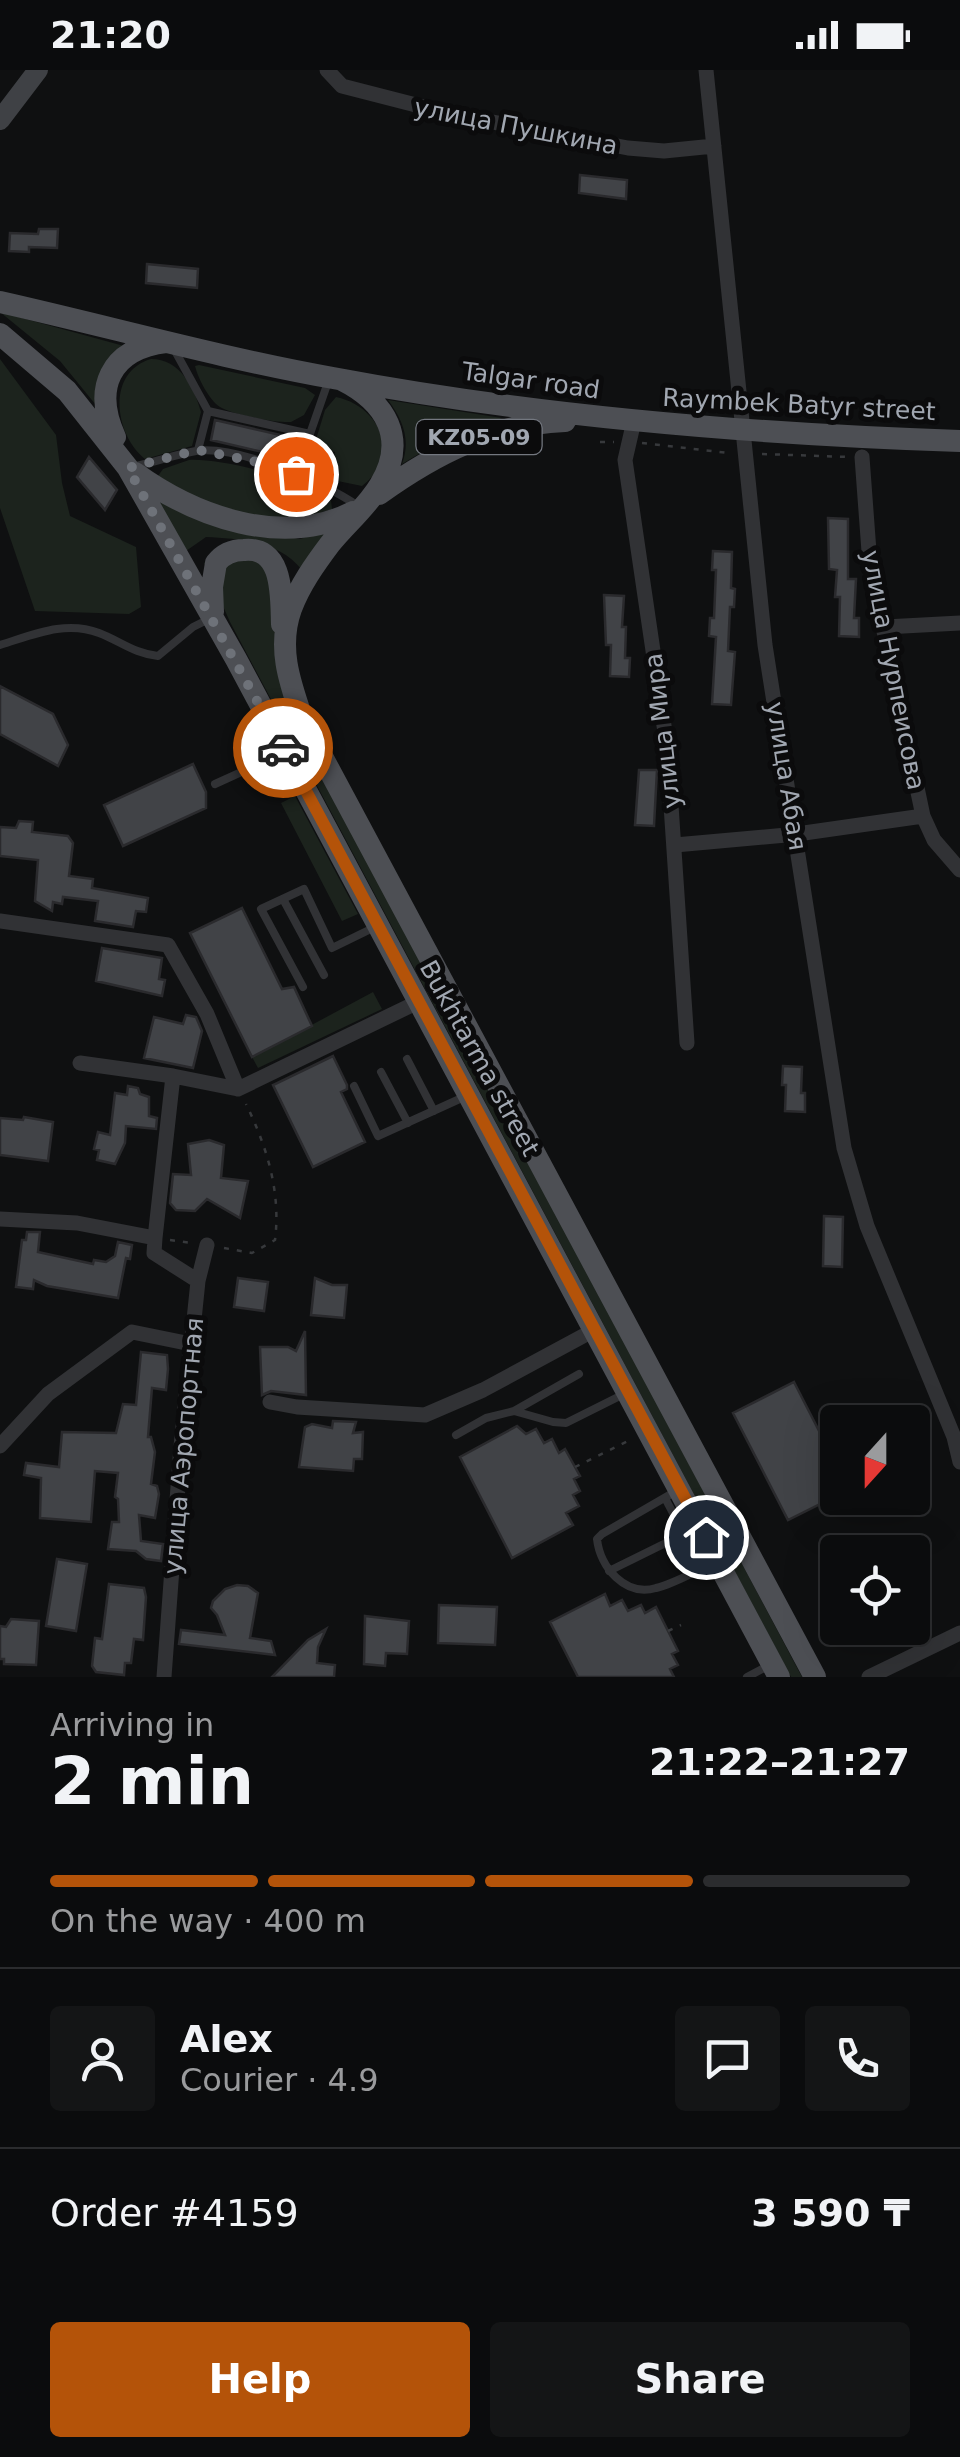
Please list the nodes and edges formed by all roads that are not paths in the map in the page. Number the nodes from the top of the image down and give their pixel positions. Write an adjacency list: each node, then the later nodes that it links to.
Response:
1 (38, 70): 4 (main road)
2 (327, 70): 5 (street, улица Пушкина)
3 (706, 70): 5 (street, улица Абая)
4 (0, 120)
5 (714, 146): 14 (street, улица Абая)
6 (0, 302): 8 (main road, Talgar road / KZ05-09)
7 (0, 334): 17 (main road, KZ05-09)
8 (170, 341): 9 (main road, Talgar road / KZ05-09); 10 (lane); 17 (main road)
9 (336, 379): 11 (main road, Talgar road / KZ05-09); 12 (lane); 19 (main road, KZ05-09)
10 (208, 411): 12 (lane); 15 (lane)
11 (626, 428): 14 (main road, Raymbek Batyr street / KZ05-09); 19 (main road, Talgar road / KZ05-09); 29 (street, улица Мира)
12 (310, 434): 18 (lane)
13 (960, 441): 14 (main road, Raymbek Batyr street / KZ05-09)
14 (743, 443): 28 (street, улица Абая)
15 (198, 450): 17 (lane); 18 (lane)
16 (862, 458): 22 (street, улица Нурпеисова)
17 (128, 468): 19 (main road, KZ05-09); 20 (main road, Bukhtarma street)
18 (296, 474): 19 (lane)
19 (362, 508): 24 (main road, Bukhtarma street)
20 (213, 618): 23 (lane); 24 (main road); 25 (main road, Bukhtarma street)
21 (960, 623): 22 (street)
22 (885, 627): 27 (street, улица Нурпеисова)
23 (0, 645)
24 (284, 652): 68 (main road, Bukhtarma street)
25 (285, 752): 26 (lane); 33 (main road, Bukhtarma street)
26 (215, 784)
27 (924, 816): 28 (street); 30 (street, улица Нурпеисова)
28 (797, 834): 29 (street); 59 (street, улица Абая)
29 (674, 844): 37 (street, улица Мира)
30 (960, 870)
31 (282, 899): 33 (lane); 34 (lane); 35 (lane)
32 (0, 921): 43 (street)
33 (377, 926): 36 (main road, Bukhtarma street)
34 (324, 976)
35 (303, 987)
36 (418, 1002): 43 (street); 44 (main road, Bukhtarma street)
37 (687, 1043)
38 (406, 1059): 45 (lane)
39 (80, 1063): 41 (street)
40 (381, 1072): 46 (lane)
41 (173, 1076): 43 (street); 48 (street)
42 (354, 1086): 46 (lane)
43 (238, 1089)
44 (468, 1096): 45 (lane); 51 (main road, Bukhtarma street)
45 (434, 1111): 46 (lane)
46 (408, 1123)
47 (0, 1219): 48 (street)
48 (155, 1238): 50 (street, улица Аэропортная)
49 (207, 1245): 50 (street)
50 (198, 1281): 52 (street, улица Аэропортная)
51 (596, 1328): 54 (main road, Bukhtarma street); 55 (street)
52 (191, 1344): 58 (street); 66 (street, улица Аэропортная)
53 (579, 1374): 56 (lane)
54 (628, 1392): 56 (lane); 60 (main road, Bukhtarma street)
55 (270, 1402)
56 (514, 1412): 57 (lane)
57 (456, 1435)
58 (0, 1446)
59 (960, 1462)
60 (672, 1494): 61 (lane); 62 (main road, Bukhtarma street); 63 (lane)
61 (684, 1534): 62 (lane); 63 (lane)
62 (710, 1564): 63 (lane); 65 (main road, Bukhtarma street)
63 (610, 1571)
64 (960, 1634): 69 (street)
65 (776, 1670): 67 (lane)
66 (164, 1677)
67 (747, 1677)
68 (814, 1677)
69 (869, 1677)

